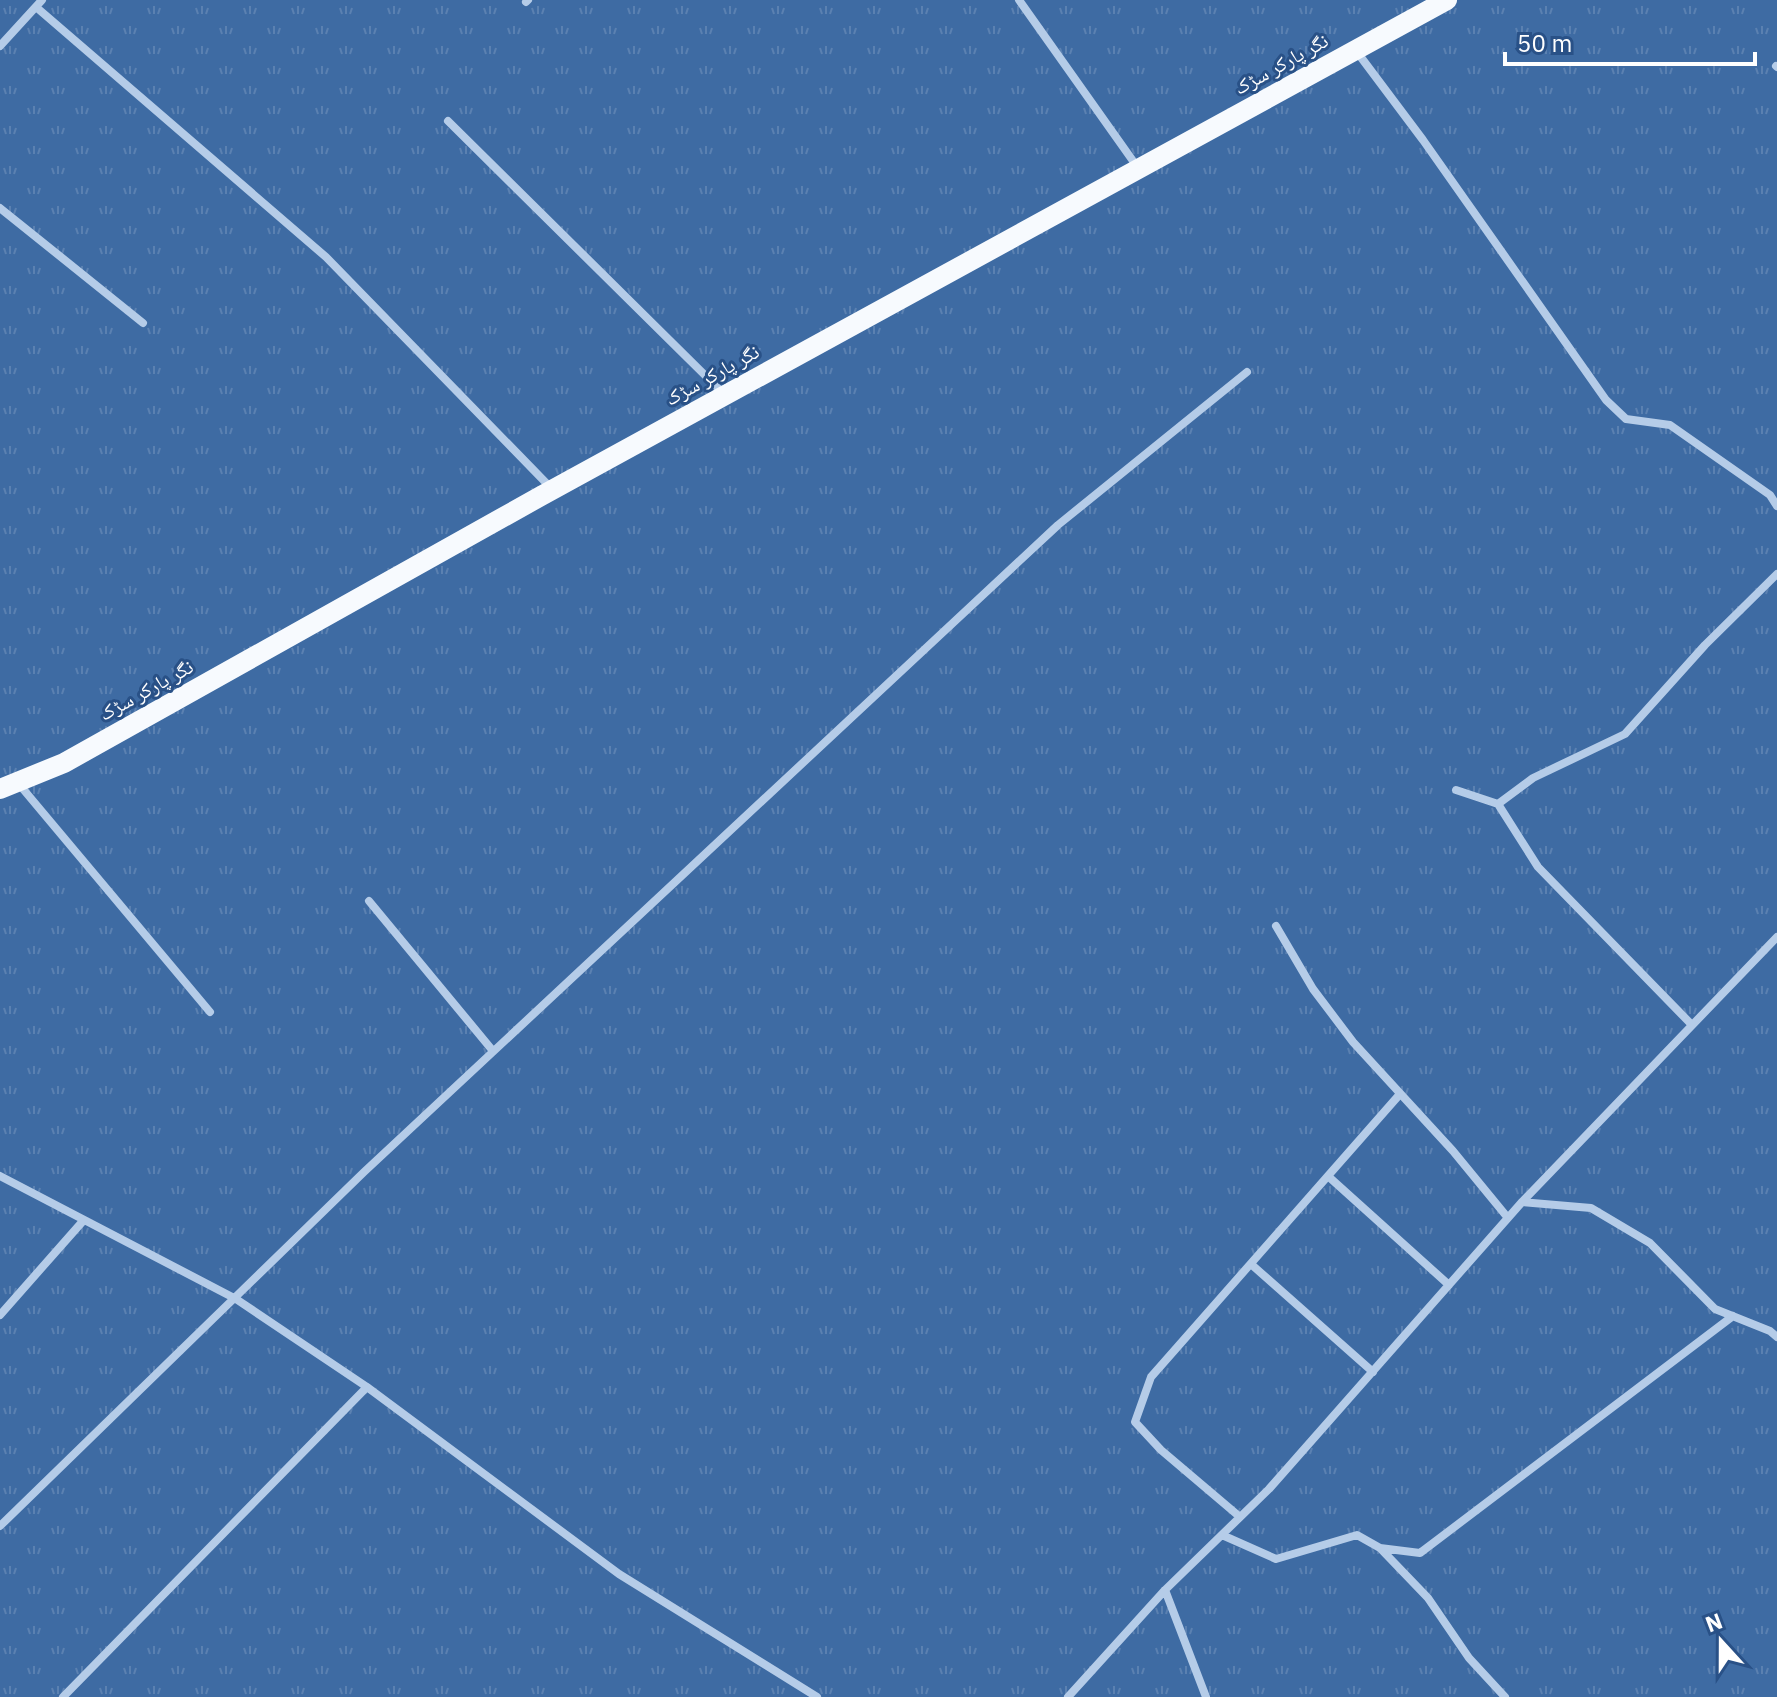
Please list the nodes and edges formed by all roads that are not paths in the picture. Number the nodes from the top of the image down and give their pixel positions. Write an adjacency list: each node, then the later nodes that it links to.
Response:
1 (1019, 0): 7 (street)
2 (1447, 0): 5 (main road, نگر پارکر سڑک)
3 (39, 4): 4 (street); 12 (street)
4 (0, 46)
5 (1355, 50): 7 (main road, نگر پارکر سڑک); 13 (street)
6 (448, 121): 11 (street)
7 (1138, 169): 11 (main road, نگر پارکر سڑک)
8 (0, 208): 9 (street)
9 (143, 323)
10 (1247, 372): 23 (street)
11 (726, 395): 12 (main road, نگر پارکر سڑک)
12 (553, 490): 15 (main road, نگر پارکر سڑک)
13 (1777, 506)
14 (1777, 574): 17 (street)
15 (9, 785): 21 (street)
16 (1456, 790): 17 (street)
17 (1498, 804): 22 (street)
18 (369, 901): 23 (street)
19 (1276, 926): 24 (street)
20 (1777, 937): 22 (street)
21 (210, 1012)
22 (1692, 1025): 27 (street)
23 (493, 1051): 32 (street)
24 (1400, 1094): 26 (street); 28 (street)
25 (0, 1176): 29 (street)
26 (1329, 1177): 30 (street); 31 (street)
27 (1522, 1202): 28 (street); 34 (street)
28 (1508, 1218): 31 (street)
29 (83, 1221): 32 (street); 33 (street)
30 (1252, 1265): 36 (street); 38 (street)
31 (1449, 1285): 36 (street)
32 (236, 1299): 37 (street); 39 (street)
33 (0, 1315)
34 (1733, 1316): 35 (street); 41 (street)
35 (1777, 1337)
36 (1373, 1372): 38 (street)
37 (367, 1387): 43 (street); 44 (street)
38 (1240, 1517): 40 (street)
39 (0, 1526)
40 (1222, 1535): 41 (street); 42 (street)
41 (1380, 1548): 47 (street)
42 (1165, 1590): 45 (street); 46 (street)
43 (63, 1697)
44 (817, 1697)
45 (1068, 1697)
46 (1206, 1697)
47 (1505, 1697)

